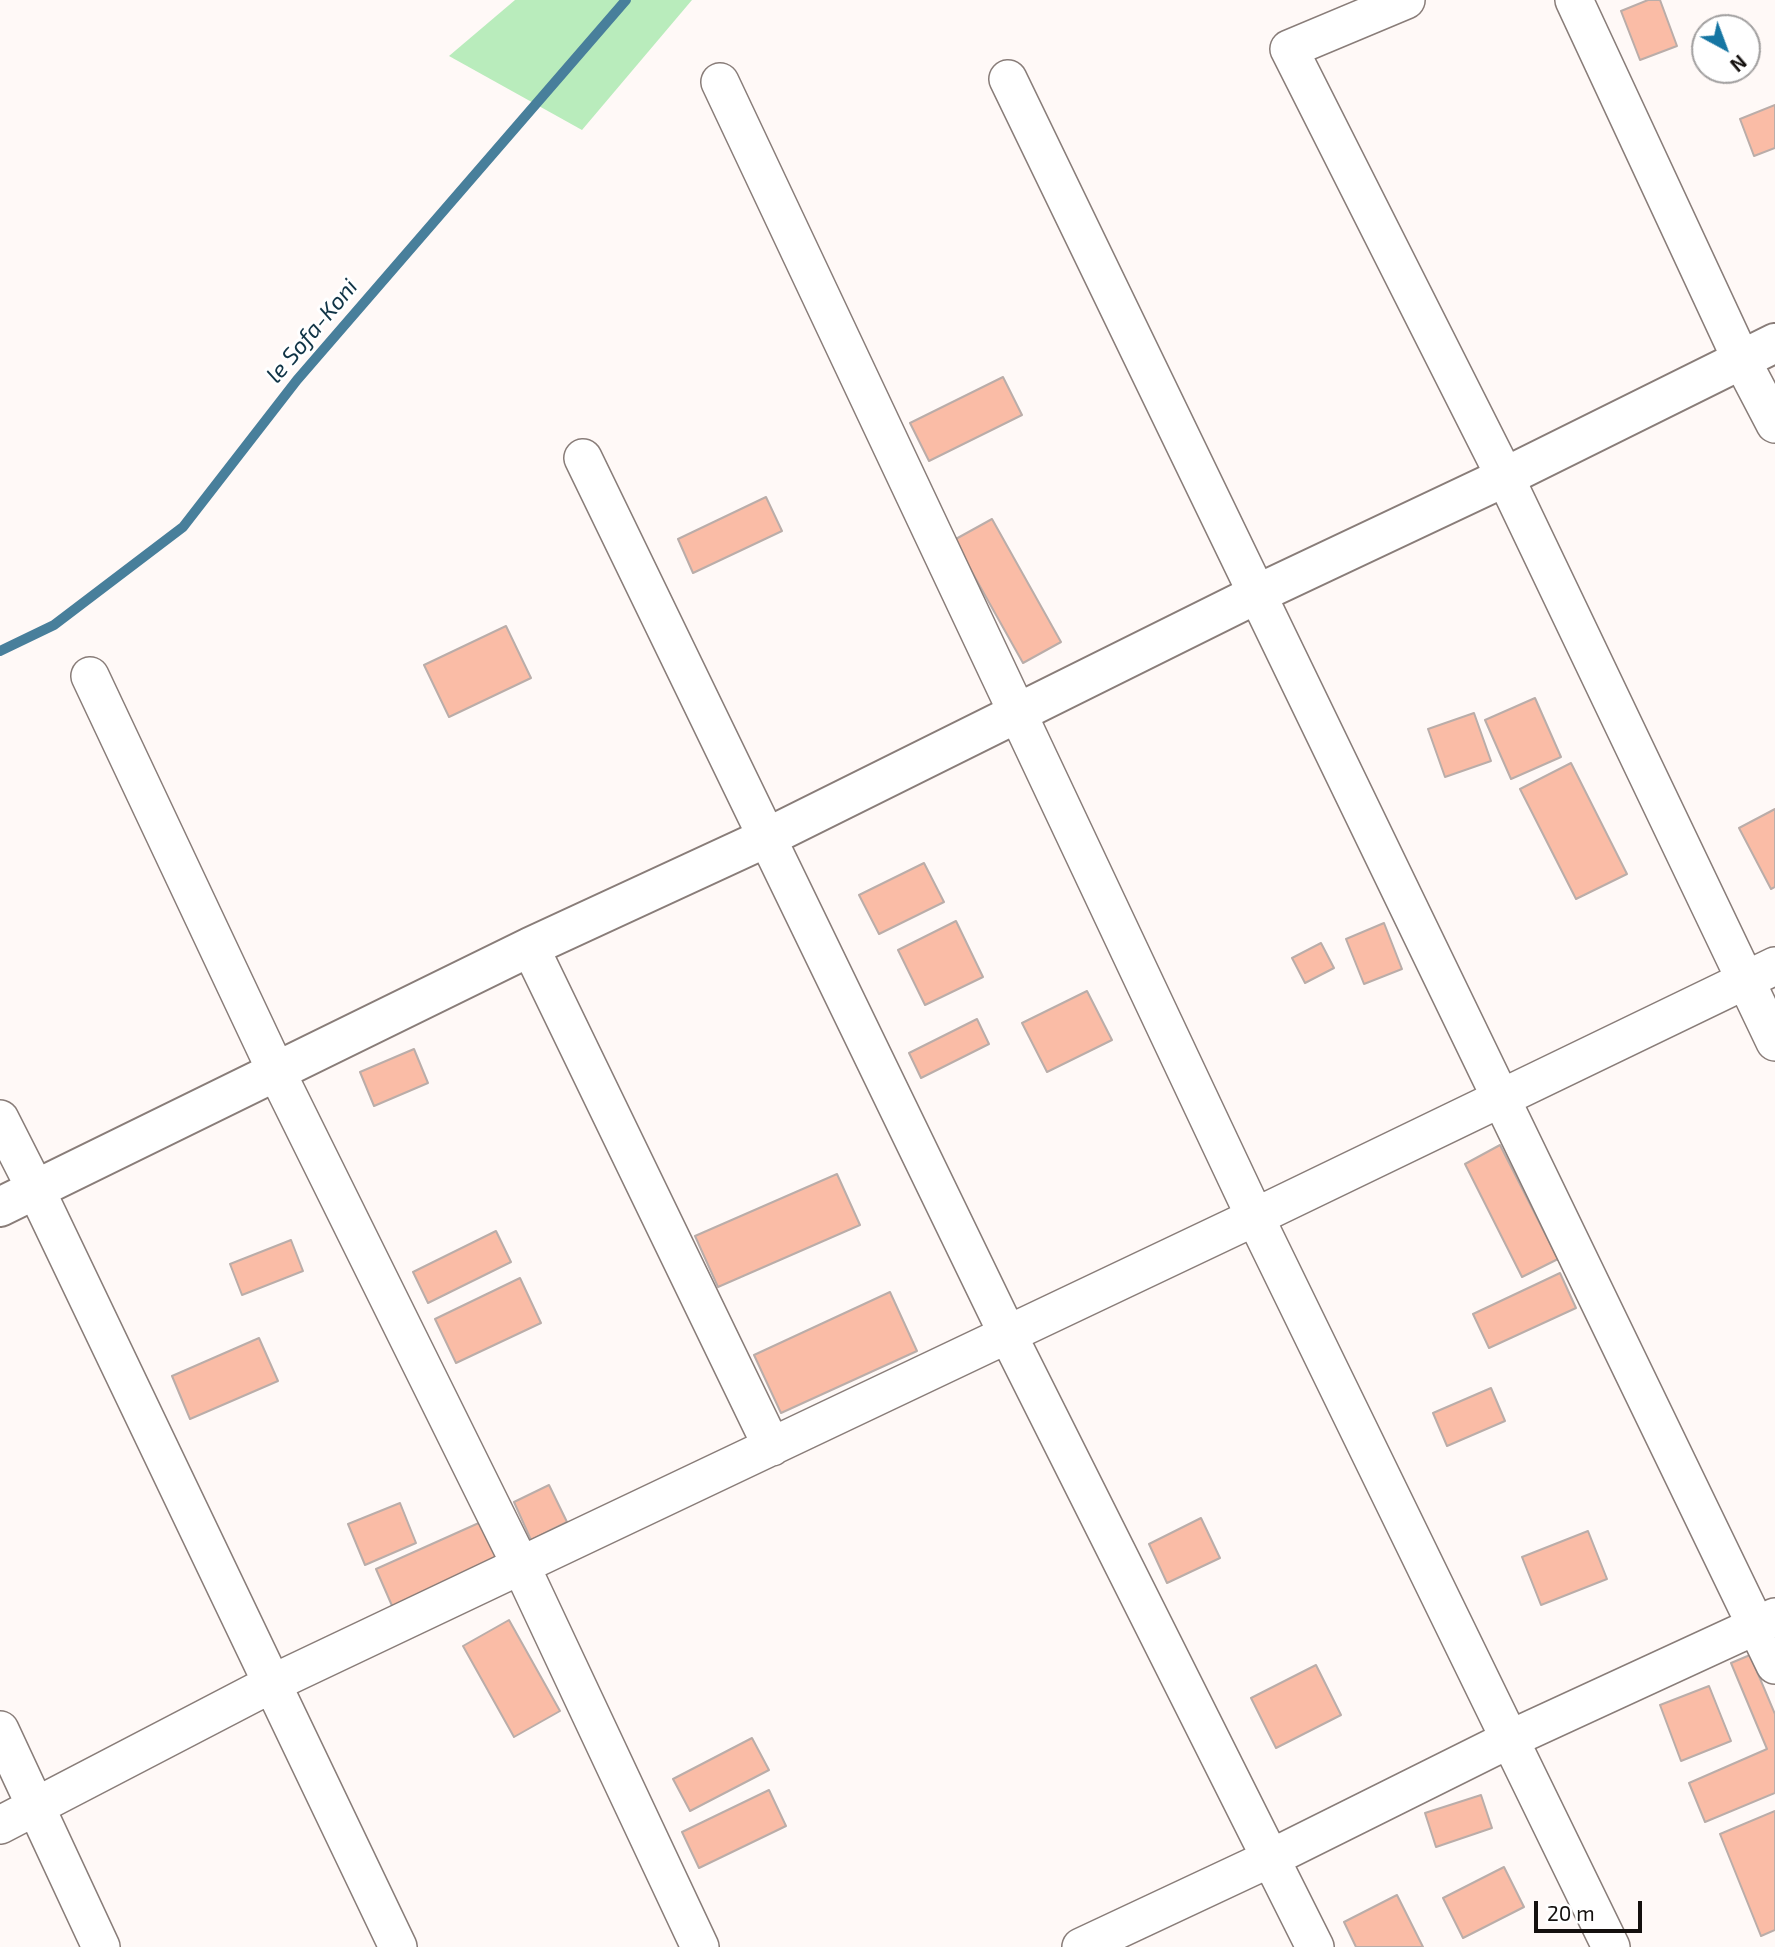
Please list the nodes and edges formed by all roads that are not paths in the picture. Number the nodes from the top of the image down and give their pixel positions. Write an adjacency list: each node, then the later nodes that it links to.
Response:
1 (1406, 0): 9 (street)
2 (1574, 0): 6 (street)
3 (1008, 79): 10 (street)
4 (720, 82): 12 (street)
5 (1775, 343): 6 (street)
6 (1741, 359): 7 (street); 9 (street)
7 (1775, 424)
8 (583, 458): 13 (street)
9 (1505, 477): 10 (street); 15 (street)
10 (1255, 596): 12 (street); 18 (street)
11 (90, 676): 17 (street)
12 (1019, 712): 13 (street); 22 (street)
13 (768, 837): 14 (street); 23 (street)
14 (530, 947): 17 (street); 24 (street)
15 (1760, 973): 16 (street); 18 (street)
16 (1775, 1042)
17 (277, 1073): 20 (street); 25 (street)
18 (1501, 1098): 22 (street); 26 (street)
19 (0, 1119): 20 (street)
20 (36, 1190): 21 (street); 28 (street)
21 (0, 1207)
22 (1255, 1217): 23 (street); 30 (street)
23 (1008, 1335): 24 (street); 33 (street)
24 (772, 1447): 25 (street)
25 (521, 1566): 28 (street); 36 (street)
26 (1766, 1621): 27 (street); 30 (street)
27 (1775, 1665)
28 (271, 1684): 31 (street); 35 (street)
29 (0, 1730): 31 (street)
30 (1508, 1740): 33 (street); 39 (street)
31 (37, 1808): 32 (street); 34 (street)
32 (0, 1825)
33 (1271, 1858): 37 (street); 38 (street)
34 (101, 1947)
35 (398, 1947)
36 (700, 1947)
37 (1081, 1947)
38 (1315, 1947)
39 (1611, 1947)

